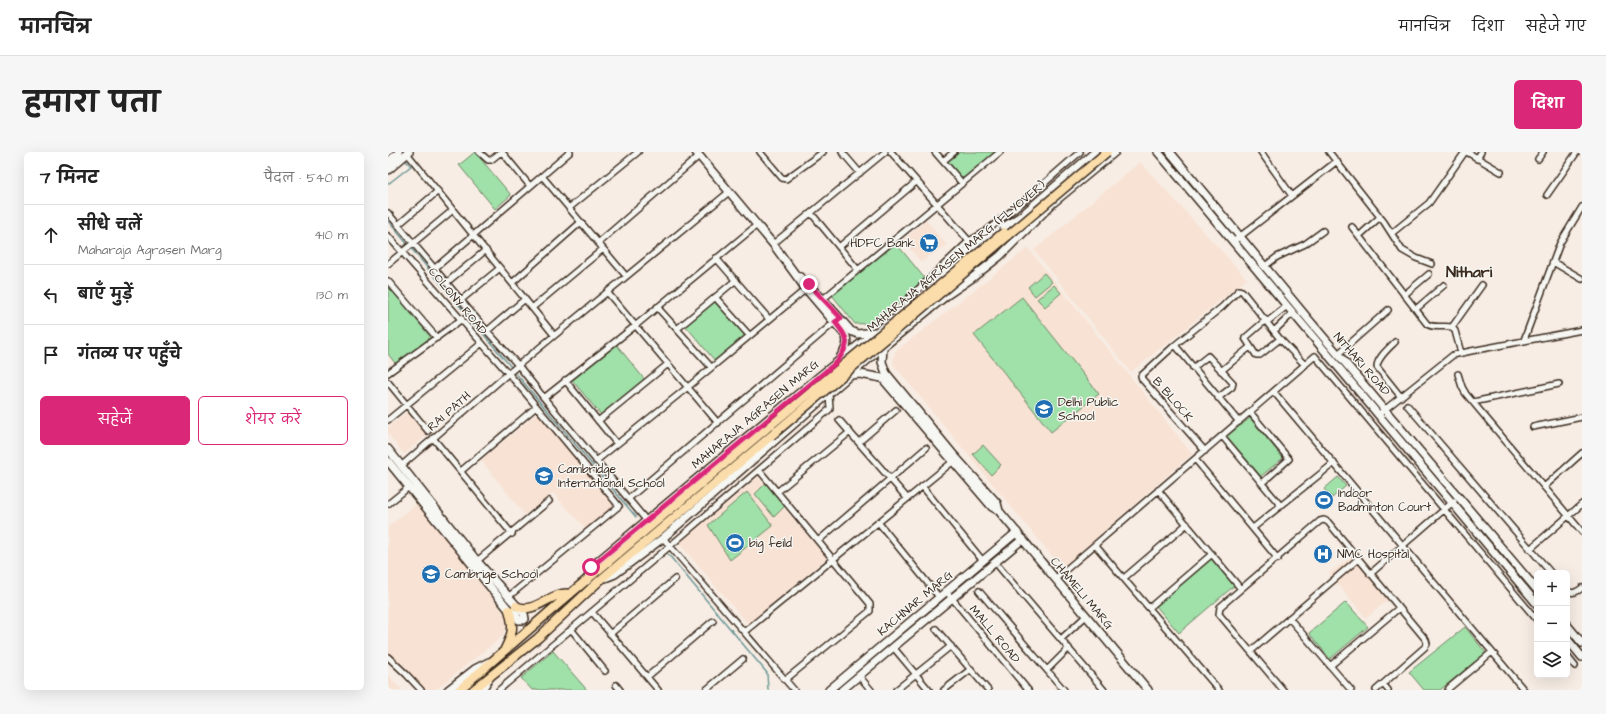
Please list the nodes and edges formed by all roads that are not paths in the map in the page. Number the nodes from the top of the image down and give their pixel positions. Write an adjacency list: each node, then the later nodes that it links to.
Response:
1 (399, 152): 35 (street)
2 (479, 152): 3 (street)
3 (502, 152): 42 (street)
4 (570, 152): 39 (street)
5 (638, 152): 49 (street)
6 (823, 152): 26 (street)
7 (842, 152): 38 (street)
8 (885, 152): 38 (street)
9 (891, 152): 40 (street)
10 (935, 152): 33 (street)
11 (954, 152): 33 (street)
12 (1000, 152): 41 (street)
13 (1080, 152): 66 (street)
14 (1095, 152): 55 (street, MAHARAJA AGRASEN MARG)
15 (1099, 152): 220 (main road, MAHARAJA AGRASEN MARG (FLYOVER), bridge)
16 (1115, 152): 30 (street)
17 (1122, 152): 30 (street)
18 (1152, 152): 27 (street)
19 (1261, 152): 46 (street)
20 (1329, 152): 34 (street)
21 (1466, 152): 31 (street); 61 (street)
22 (1481, 152): 31 (street)
23 (1543, 152): 32 (street)
24 (1576, 152): 45 (street)
25 (407, 153): 36 (street); 43 (street)
26 (762, 153)
27 (1159, 153): 67 (street)
28 (1172, 153): 64 (street, NITHARI ROAD)
29 (698, 154): 44 (street); 68 (street)
30 (1108, 155): 60 (street); 220 (main road, MAHARAJA AGRASEN MARG (FLYOVER), bridge)
31 (1477, 159): 37 (street)
32 (1538, 159)
33 (943, 161): 41 (street)
34 (1337, 161): 46 (street); 53 (street)
35 (388, 162)
36 (388, 170)
37 (1501, 172)
38 (860, 173): 51 (street)
39 (542, 176): 42 (street); 49 (street)
40 (916, 182): 47 (street); 71 (street)
41 (962, 183): 47 (street)
42 (530, 186): 62 (street)
43 (438, 191): 50 (street); 57 (street)
44 (729, 192): 56 (street); 85 (street, RAI PATH)
45 (1547, 194)
46 (1292, 196): 64 (street)
47 (936, 205): 66 (street); 82 (street)
48 (1582, 207): 76 (street)
49 (569, 208): 54 (street)
50 (453, 210): 62 (street); 69 (street)
51 (811, 213): 70 (street); 71 (street)
52 (388, 214): 57 (street)
53 (1380, 217): 61 (street); 65 (street)
54 (580, 222): 68 (street); 91 (street)
55 (1011, 222): 60 (street); 86 (street, MAHARAJA AGRASEN MARG)
56 (757, 224): 70 (street); 75 (street)
57 (398, 225): 69 (street)
58 (1352, 227): 65 (street)
59 (1323, 231): 79 (street)
60 (1022, 233): 96 (street)
61 (1392, 233): 78 (street)
62 (474, 235): 73 (street); 81 (street)
63 (388, 236): 74 (street, COLONY ROAD)
64 (1240, 236): 67 (street); 79 (street, NITHARI ROAD)
65 (1359, 236): 97 (street)
66 (969, 241): 106 (street)
67 (1233, 242): 102 (street)
68 (598, 243): 72 (street)
69 (412, 244): 74 (street); 81 (street)
70 (773, 244): 83 (street)
71 (839, 247): 82 (street)
72 (603, 249): 85 (street); 104 (street)
73 (486, 250): 80 (street); 90 (street)
74 (402, 251): 77 (street); 109 (street, COLONY ROAD)
75 (716, 258): 88 (street); 103 (street)
76 (1553, 262): 87 (street); 126 (street)
77 (388, 264)
78 (1432, 264)
79 (1265, 266): 112 (street, NITHARI ROAD)
80 (500, 268): 91 (street); 101 (street)
81 (434, 269): 90 (street)
82 (858, 270): 100 (street)
83 (795, 273): 94 (street); 100 (street)
84 (1429, 274): 97 (street)
85 (626, 276): 95 (street, RAI PATH)
86 (943, 276): 96 (street); 106 (street, MAHARAJA AGRASEN MARG)
87 (1582, 279)
88 (736, 280): 98 (street); 110 (street)
89 (388, 281): 124 (street)
90 (446, 283): 101 (street)
91 (512, 283): 99 (street)
92 (1444, 285): 105 (street)
93 (1482, 285): 116 (street)
94 (806, 289): 110 (street); 111 (street)
95 (607, 292): 115 (street); 122 (street, RAI PATH)
96 (947, 295): 131 (street)
97 (1404, 295): 105 (street)
98 (715, 297): 117 (street); 123 (street)
99 (525, 299): 104 (street); 119 (street)
100 (824, 299): 111 (street)
101 (461, 300): 119 (street)
102 (1287, 306): 108 (street); 113 (street)
103 (657, 307): 115 (street); 117 (street)
104 (532, 308): 122 (street)
105 (1416, 309): 116 (street)
106 (906, 310): 121 (street, MAHARAJA AGRASEN MARG)
107 (1388, 310): 133 (street)
108 (1293, 313): 114 (street); 120 (street)
109 (462, 319): 124 (street); 128 (street, COLONY ROAD)
110 (769, 319): 123 (street)
111 (838, 320): 121 (street); 134 (street); 168 (street)
112 (1309, 320): 114 (street); 133 (street, NITHARI ROAD)
113 (1266, 321): 120 (street, B BLOCK); 129 (street, B BLOCK); 130 (street)
114 (1303, 325): 162 (street)
115 (635, 326): 135 (street); 146 (street)
116 (1452, 327): 132 (street)
117 (677, 330): 138 (street)
118 (1582, 330): 126 (street)
119 (486, 331): 136 (street)
120 (1274, 331): 125 (street, B BLOCK)
121 (876, 332): 134 (street, MAHARAJA AGRASEN MARG)
122 (554, 335): 136 (street, RAI PATH)
123 (749, 336): 138 (street)
124 (437, 338): 142 (street)
125 (1280, 339): 130 (street); 137 (street, B BLOCK)
126 (1524, 340): 132 (street)
127 (1395, 342): 152 (street)
128 (482, 343): 141 (street); 156 (street, COLONY ROAD)
129 (1175, 345): 139 (street); 178 (street, B BLOCK)
130 (1250, 347): 140 (street)
131 (883, 348): 144 (street); 181 (street, CHAMELI MARG)
132 (1461, 353): 152 (street)
133 (1338, 354): 159 (street, NITHARI ROAD)
134 (837, 362): 145 (street, MAHARAJA AGRASEN MARG)
135 (668, 364): 149 (street); 166 (street)
136 (518, 365): 141 (street, RAI PATH); 153 (street)
137 (1305, 365): 150 (street); 203 (street)
138 (711, 367): 149 (street)
139 (1193, 368): 140 (street); 154 (street)
140 (1221, 371): 154 (street)
141 (510, 372): 158 (street); 173 (street, RAI PATH)
142 (388, 373)
143 (1458, 374): 155 (street)
144 (850, 375): 151 (street); 181 (street, CHAMELI MARG)
145 (816, 379): 151 (street); 205 (street, MAHARAJA AGRASEN MARG)
146 (565, 380): 153 (street); 166 (street)
147 (388, 382): 156 (street)
148 (1559, 384): 155 (street)
149 (688, 387): 168 (street); 175 (street)
150 (1274, 392): 161 (street); 184 (street)
151 (829, 394): 186 (street); 212 (street)
152 (1400, 397): 159 (street)
153 (544, 398): 183 (street)
154 (1218, 398): 167 (street)
155 (1473, 402): 192 (street)
156 (407, 405): 164 (street, COLONY ROAD); 170 (street)
157 (1407, 405): 218 (street)
158 (536, 407): 187 (street); 241 (street)
159 (1386, 409): 162 (street); 195 (street, NITHARI ROAD)
160 (896, 410): 174 (street)
161 (1250, 412): 167 (street); 189 (street)
162 (1378, 415): 199 (street)
163 (1582, 417): 169 (street)
164 (388, 420)
165 (839, 420): 171 (street)
166 (598, 421): 175 (street)
167 (1239, 422): 172 (street)
168 (718, 423): 197 (street)
169 (1533, 427)
170 (428, 431)
171 (850, 432): 174 (street); 194 (street)
172 (1222, 436): 178 (street); 189 (street)
173 (434, 438): 185 (street, RAI PATH); 187 (street)
174 (858, 442): 188 (street)
175 (617, 444): 183 (street)
176 (926, 448): 188 (street)
177 (388, 449): 185 (street)
178 (1205, 451): 180 (street)
179 (1582, 453): 192 (street)
180 (1195, 459): 193 (street); 208 (street)
181 (955, 460): 190 (street); 209 (street, CHAMELI MARG)
182 (388, 461): 191 (street)
183 (596, 461): 197 (street)
184 (1334, 463): 202 (street); 216 (street)
185 (401, 466): 224 (street)
186 (759, 470): 194 (street); 217 (street)
187 (461, 471): 211 (street)
188 (890, 478): 196 (street); 214 (street)
189 (1262, 483): 202 (street)
190 (922, 486): 196 (street); 225 (street)
191 (409, 487): 200 (street); 245 (street)
192 (1544, 487): 204 (street)
193 (1158, 490): 207 (street); 215 (street)
194 (777, 492): 214 (street)
195 (1459, 496): 199 (street); 234 (street, NITHARI ROAD)
196 (907, 498): 206 (street)
197 (628, 499): 205 (street)
198 (550, 501): 211 (street)
199 (1452, 503): 203 (street); 244 (street)
200 (388, 504)
201 (1582, 504): 204 (street)
202 (1281, 506): 208 (street)
203 (1444, 510): 216 (street); 250 (street)
204 (1568, 516): 210 (street); 218 (street)
205 (646, 520): 233 (street, MAHARAJA AGRASEN MARG)
206 (878, 522): 221 (street); 242 (street)
207 (1187, 524): 219 (street); 229 (street)
208 (1253, 528): 222 (street)
209 (1016, 532): 213 (street, CHAMELI MARG); 225 (street, KACHNAR MARG)
210 (1582, 532)
211 (512, 534): 224 (street)
212 (663, 538): 217 (street); 232 (street)
213 (1023, 540): 231 (street, CHAMELI MARG); 243 (street, KACHNAR MARG)
214 (818, 541): 221 (street)
215 (1095, 544): 229 (street); 231 (street)
216 (1403, 545): 228 (street); 265 (street)
217 (670, 546): 248 (street); 256 (street)
218 (1530, 549): 227 (street)
219 (1212, 554): 236 (street); 246 (street)
220 (622, 556): 232 (main road, MAHARAJA AGRASEN MARG (FLYOVER)); 233 (main road, MAHARAJA AGRASEN MARG (FLYOVER))
221 (833, 559): 256 (street); 280 (street)
222 (1278, 559): 223 (street); 236 (street)
223 (1358, 559): 228 (street); 251 (street)
224 (477, 561): 241 (street)
225 (983, 561): 237 (street, KACHNAR MARG)
226 (999, 567): 258 (street)
227 (1548, 570)
228 (1370, 574): 247 (street)
229 (1124, 578): 246 (street)
230 (675, 579): 257 (street)
231 (1055, 579): 249 (street, CHAMELI MARG)
232 (599, 580): 277 (main road)
233 (587, 581): 240 (main road, MAHARAJA AGRASEN MARG (FLYOVER))
234 (1534, 586)
235 (1582, 588): 239 (street)
236 (1241, 589): 264 (street)
237 (946, 591): 242 (street, KACHNAR MARG); 243 (street, MALL ROAD)
238 (979, 591): 274 (street)
239 (1570, 592)
240 (570, 594): 245 (main road); 266 (main road)
241 (508, 597): 245 (street)
242 (939, 597): 296 (street, KACHNAR MARG)
243 (952, 598): 262 (street, KACHNAR MARG); 303 (street, MALL ROAD)
244 (1534, 600)
245 (513, 608): 266 (main road)
246 (1149, 608): 306 (street)
247 (1399, 608): 271 (street); 281 (street)
248 (592, 612): 253 (street); 257 (street)
249 (1086, 616): 258 (street); 284 (street, CHAMELI MARG)
250 (1534, 616)
251 (1290, 618): 264 (street); 271 (street)
252 (713, 622): 279 (street)
253 (571, 629): 275 (street); 291 (street)
254 (936, 629): 261 (street)
255 (1570, 629): 260 (street)
256 (744, 632): 280 (street)
257 (610, 634): 279 (street)
258 (1061, 639): 263 (street)
259 (1570, 642): 268 (street)
260 (1582, 643)
261 (950, 646): 273 (street); 276 (street)
262 (893, 647): 276 (street); 278 (street, KACHNAR MARG)
263 (1069, 648): 274 (street); 305 (street)
264 (1250, 652): 307 (street)
265 (1492, 652): 285 (street); 311 (street)
266 (502, 654): 287 (street); 288 (main road)
267 (388, 657): 286 (street)
268 (1582, 657)
269 (743, 659): 294 (street)
270 (1570, 660): 272 (street)
271 (1330, 666): 308 (street)
272 (1575, 666)
273 (970, 669): 283 (street); 302 (street)
274 (1047, 670): 304 (street)
275 (605, 671)
276 (915, 674): 299 (street); 300 (street)
277 (491, 675): 289 (main road); 290 (street)
278 (859, 676): 297 (street, KACHNAR MARG); 298 (street)
279 (647, 677): 293 (street)
280 (785, 680): 295 (street)
281 (1383, 684): 309 (street); 310 (street)
282 (616, 685): 292 (street)
283 (950, 688): 301 (street)
284 (1145, 689)
285 (1521, 689)
286 (421, 690)
287 (448, 690)
288 (459, 690)
289 (473, 690)
290 (482, 690)
291 (499, 690)
292 (620, 690)
293 (658, 690)
294 (706, 690)
295 (794, 690)
296 (829, 690)
297 (842, 690)
298 (871, 690)
299 (896, 690)
300 (929, 690)
301 (944, 690)
302 (988, 690)
303 (1028, 690)
304 (1064, 690)
305 (1104, 690)
306 (1218, 690)
307 (1283, 690)
308 (1351, 690)
309 (1376, 690)
310 (1388, 690)
311 (1448, 690)

